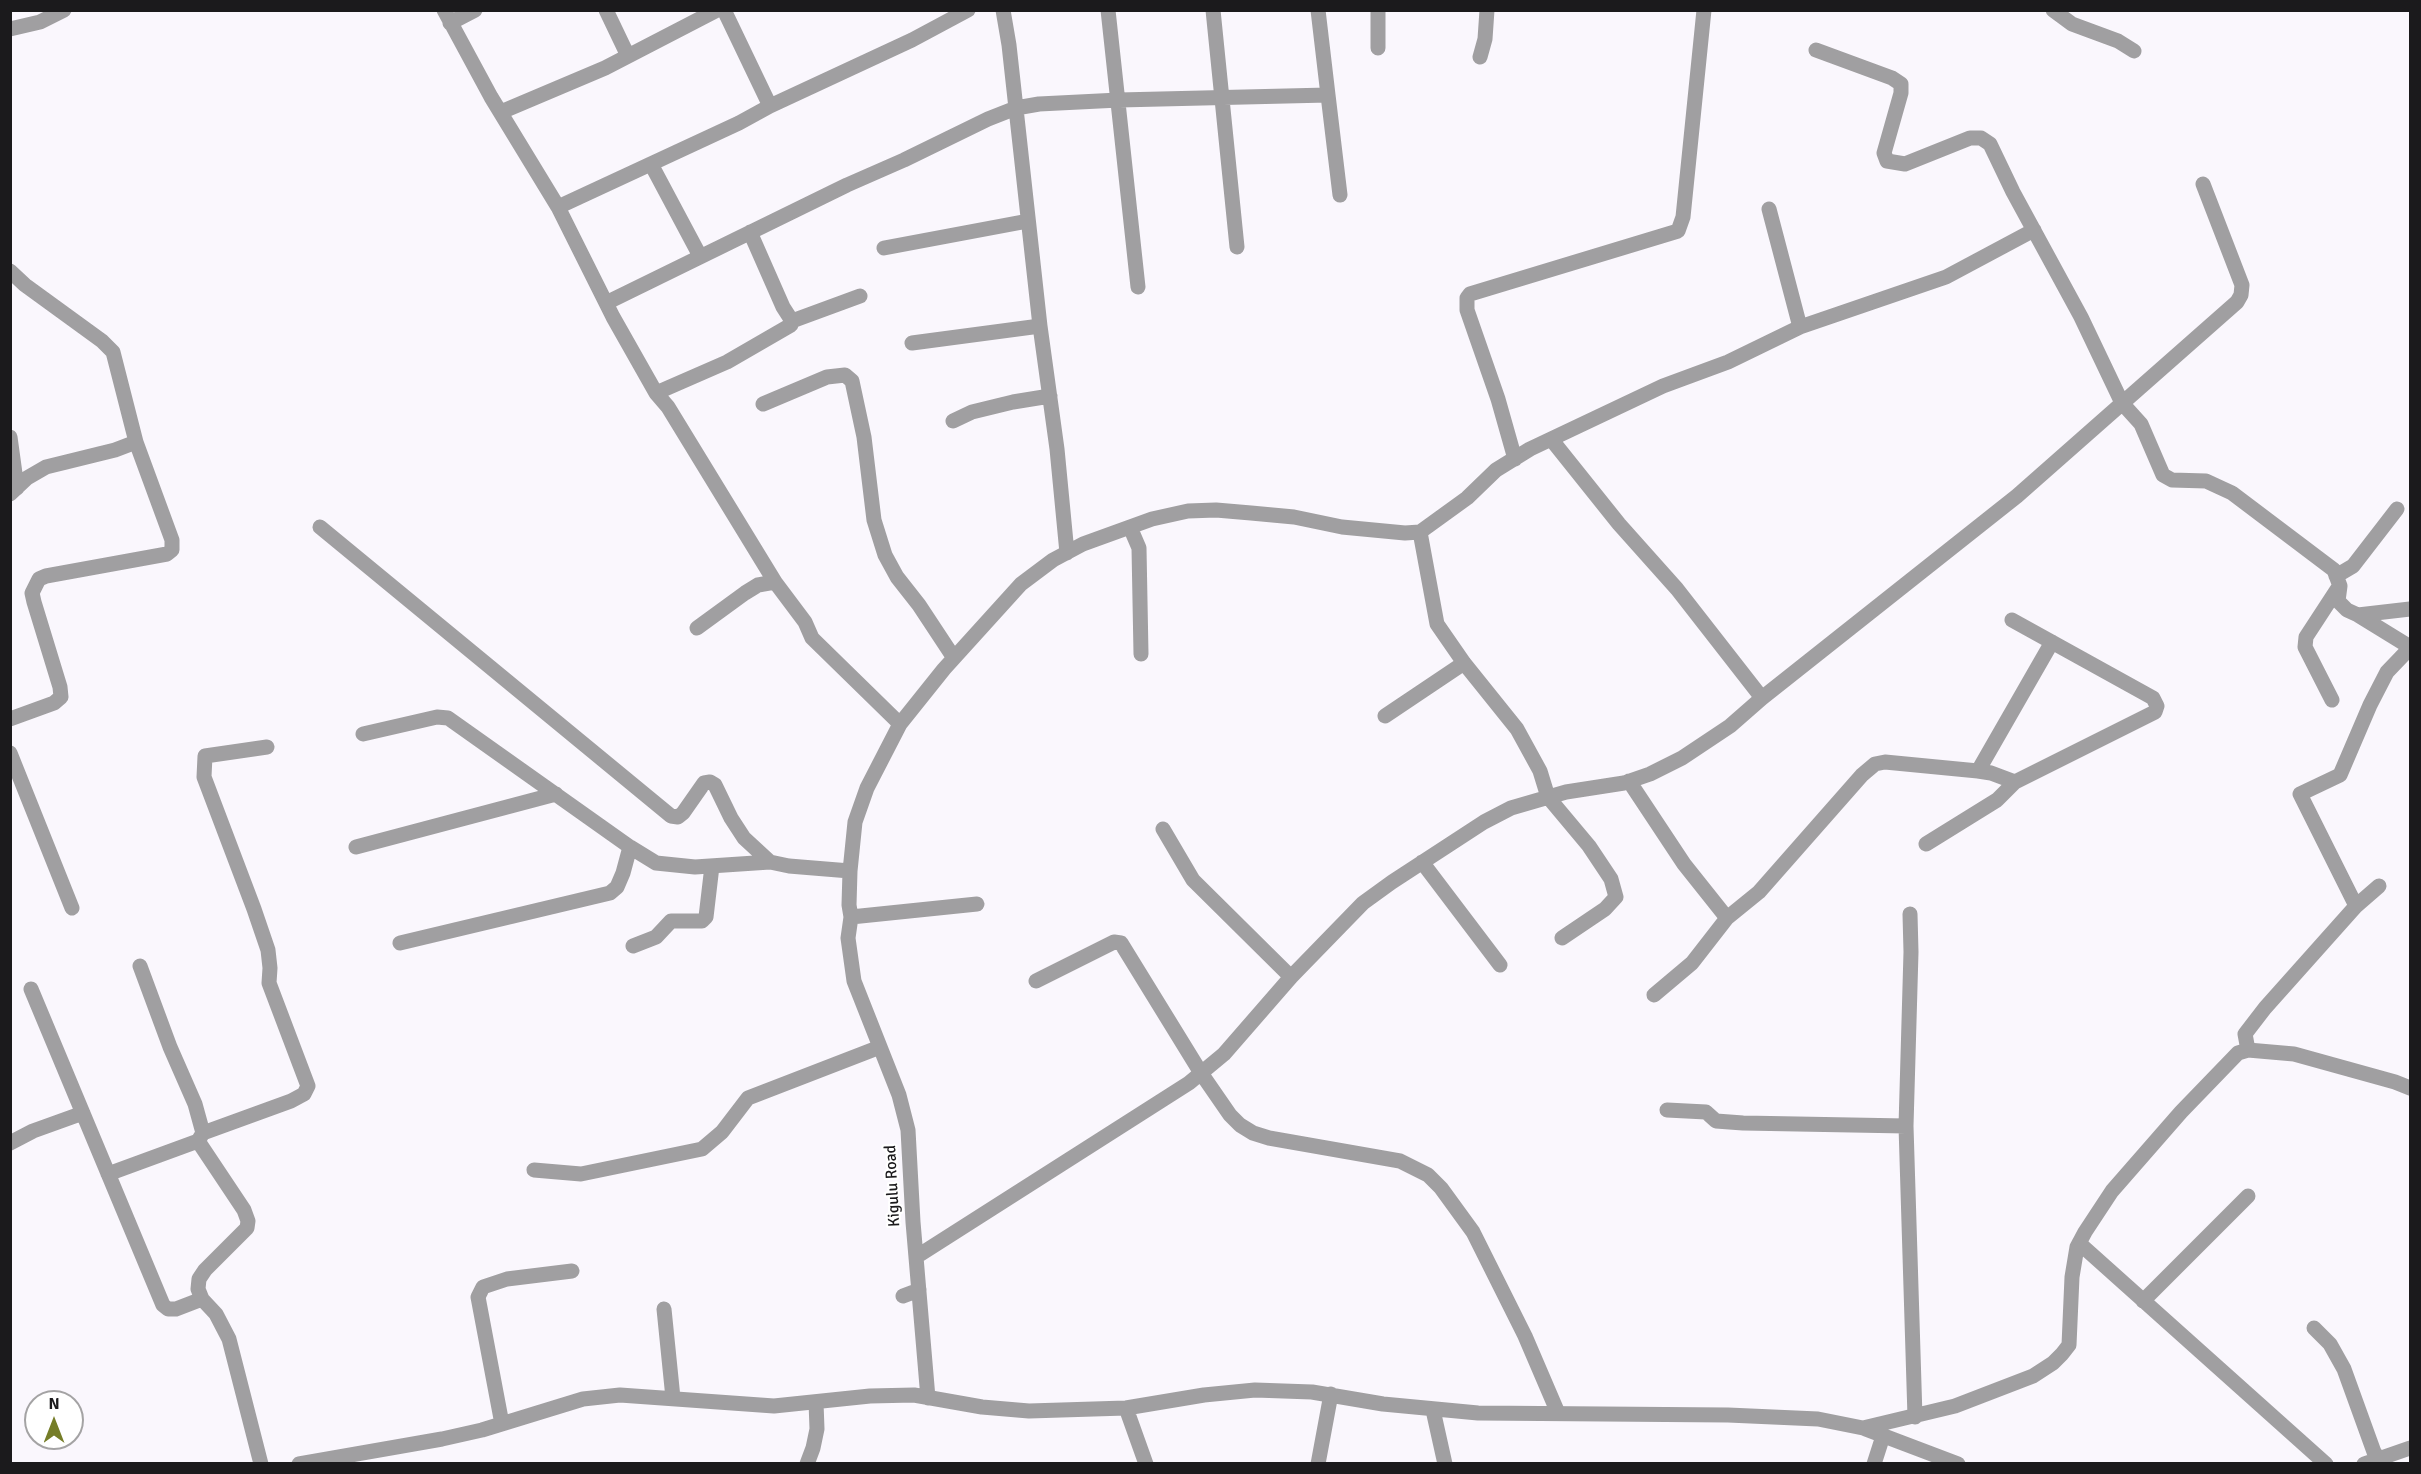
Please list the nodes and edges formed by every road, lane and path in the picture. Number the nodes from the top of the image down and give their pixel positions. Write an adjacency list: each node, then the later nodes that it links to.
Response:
1 (475, 10): 15 (street)
2 (606, 10): 20 (street)
3 (717, 10): 20 (street)
4 (724, 10): 25 (street)
5 (968, 10): 25 (street)
6 (1003, 10): 26 (street)
7 (1108, 10): 24 (street)
8 (1213, 10): 23 (street)
9 (1318, 10): 22 (street)
10 (1378, 10): 17 (street)
11 (1487, 10): 21 (street)
12 (1704, 10): 55 (street)
13 (2053, 10): 19 (street)
14 (61, 11): 16 (street)
15 (447, 17): 27 (street)
16 (10, 29)
17 (1378, 48)
18 (1816, 50): 34 (street)
19 (2134, 51)
20 (628, 56): 27 (street)
21 (1480, 57)
22 (1328, 95): 23 (street); 30 (street)
23 (1223, 96): 24 (street); 36 (street)
24 (1119, 99): 26 (street); 40 (street)
25 (770, 106): 28 (street)
26 (1016, 108): 33 (street); 35 (street)
27 (501, 112): 31 (street)
28 (651, 164): 31 (street); 38 (street)
29 (2203, 184): 49 (street)
30 (1340, 195)
31 (558, 207): 42 (street)
32 (1769, 209): 45 (street)
33 (1028, 221): 37 (street); 44 (street)
34 (2034, 230): 45 (street); 49 (street)
35 (750, 232): 38 (street); 43 (street)
36 (1237, 247)
37 (884, 248)
38 (700, 256): 42 (street)
39 (10, 271): 54 (street)
40 (1138, 287)
41 (860, 296): 43 (street)
42 (606, 303): 47 (street)
43 (792, 321): 47 (street)
44 (1040, 326): 46 (street); 48 (street)
45 (1800, 327): 53 (street)
46 (912, 343)
47 (656, 393): 63 (street)
48 (1050, 396): 51 (street); 61 (street)
49 (2122, 403): 62 (street); 73 (street)
50 (763, 404): 71 (street)
51 (953, 421)
52 (10, 437): 56 (street)
53 (1551, 439): 55 (street); 73 (street)
54 (136, 442): 56 (street); 76 (street)
55 (1515, 459): 60 (street)
56 (14, 491)
57 (2397, 509): 62 (street)
58 (320, 527): 90 (street)
59 (1130, 527): 60 (street, Kigulu Road); 61 (street, Kigulu Road); 70 (street)
60 (1419, 532): 72 (street)
61 (1067, 553): 71 (street, Kigulu Road)
62 (2338, 581): 65 (street); 74 (street)
63 (775, 582): 67 (street); 77 (street)
64 (2410, 609): 65 (street)
65 (2358, 615): 69 (street)
66 (2012, 620): 68 (street)
67 (697, 628)
68 (2052, 642): 81 (street); 83 (street)
69 (2410, 647): 96 (street)
70 (1141, 654)
71 (954, 658): 77 (street, Kigulu Road)
72 (1464, 663): 75 (street); 85 (street)
73 (1762, 698): 82 (street)
74 (2332, 700)
75 (1385, 716)
76 (10, 719)
77 (900, 724): 93 (street, Kigulu Road)
78 (363, 735): 84 (street)
79 (267, 747): 117 (street)
80 (10, 753): 97 (street)
81 (1978, 771): 83 (street); 100 (street)
82 (1629, 781): 85 (street); 100 (street)
83 (2015, 783): 87 (street)
84 (556, 794): 88 (street); 89 (street)
85 (1548, 797): 91 (street); 101 (street)
86 (1163, 829): 106 (street)
87 (1926, 844)
88 (356, 847)
89 (630, 847): 92 (street); 102 (street)
90 (770, 862): 92 (street); 93 (street)
91 (1422, 862): 104 (street); 106 (street)
92 (712, 866): 103 (street)
93 (849, 871): 99 (street, Kigulu Road)
94 (2379, 886): 96 (street)
95 (977, 904): 99 (street)
96 (2356, 906): 111 (street)
97 (72, 908)
98 (1910, 915): 116 (street)
99 (851, 917): 110 (street, Kigulu Road)
100 (1727, 918): 109 (street)
101 (1562, 938)
102 (400, 943)
103 (633, 946)
104 (1500, 965)
105 (140, 966): 117 (street)
106 (1291, 977): 112 (street)
107 (1036, 981): 112 (street)
108 (31, 989): 115 (street)
109 (1654, 995)
110 (880, 1047): 119 (street); 123 (street, Kigulu Road)
111 (2248, 1050): 113 (street); 122 (street)
112 (1201, 1073): 123 (street); 137 (street)
113 (2410, 1088)
114 (1667, 1110): 116 (street)
115 (83, 1113): 118 (street); 120 (street)
116 (1906, 1126): 138 (street)
117 (201, 1137): 120 (street); 127 (street)
118 (10, 1143)
119 (534, 1170)
120 (108, 1174): 127 (street)
121 (2248, 1196): 128 (street)
122 (2079, 1243): 128 (street); 138 (street)
123 (916, 1257): 125 (street, Kigulu Road)
124 (572, 1271): 139 (street)
125 (919, 1290): 126 (street); 133 (street, Kigulu Road)
126 (903, 1296)
127 (202, 1299): 144 (street)
128 (2143, 1301): 152 (street)
129 (664, 1309): 132 (street)
130 (2314, 1328): 143 (street)
131 (1331, 1394): 135 (street); 136 (street); 148 (street)
132 (673, 1398): 134 (street); 139 (street)
133 (928, 1398): 134 (street); 135 (street)
134 (816, 1402): 146 (street)
135 (1126, 1408): 147 (street)
136 (1433, 1410): 137 (street); 149 (street)
137 (1558, 1413): 140 (street)
138 (1915, 1417): 140 (street)
139 (502, 1424): 145 (street)
140 (1863, 1428): 141 (street)
141 (1883, 1436): 150 (street); 151 (street)
142 (2410, 1448): 143 (street)
143 (2371, 1461)
144 (261, 1464)
145 (299, 1464)
146 (807, 1464)
147 (1146, 1464)
148 (1318, 1464)
149 (1445, 1464)
150 (1874, 1464)
151 (1958, 1464)
152 (2326, 1464)

